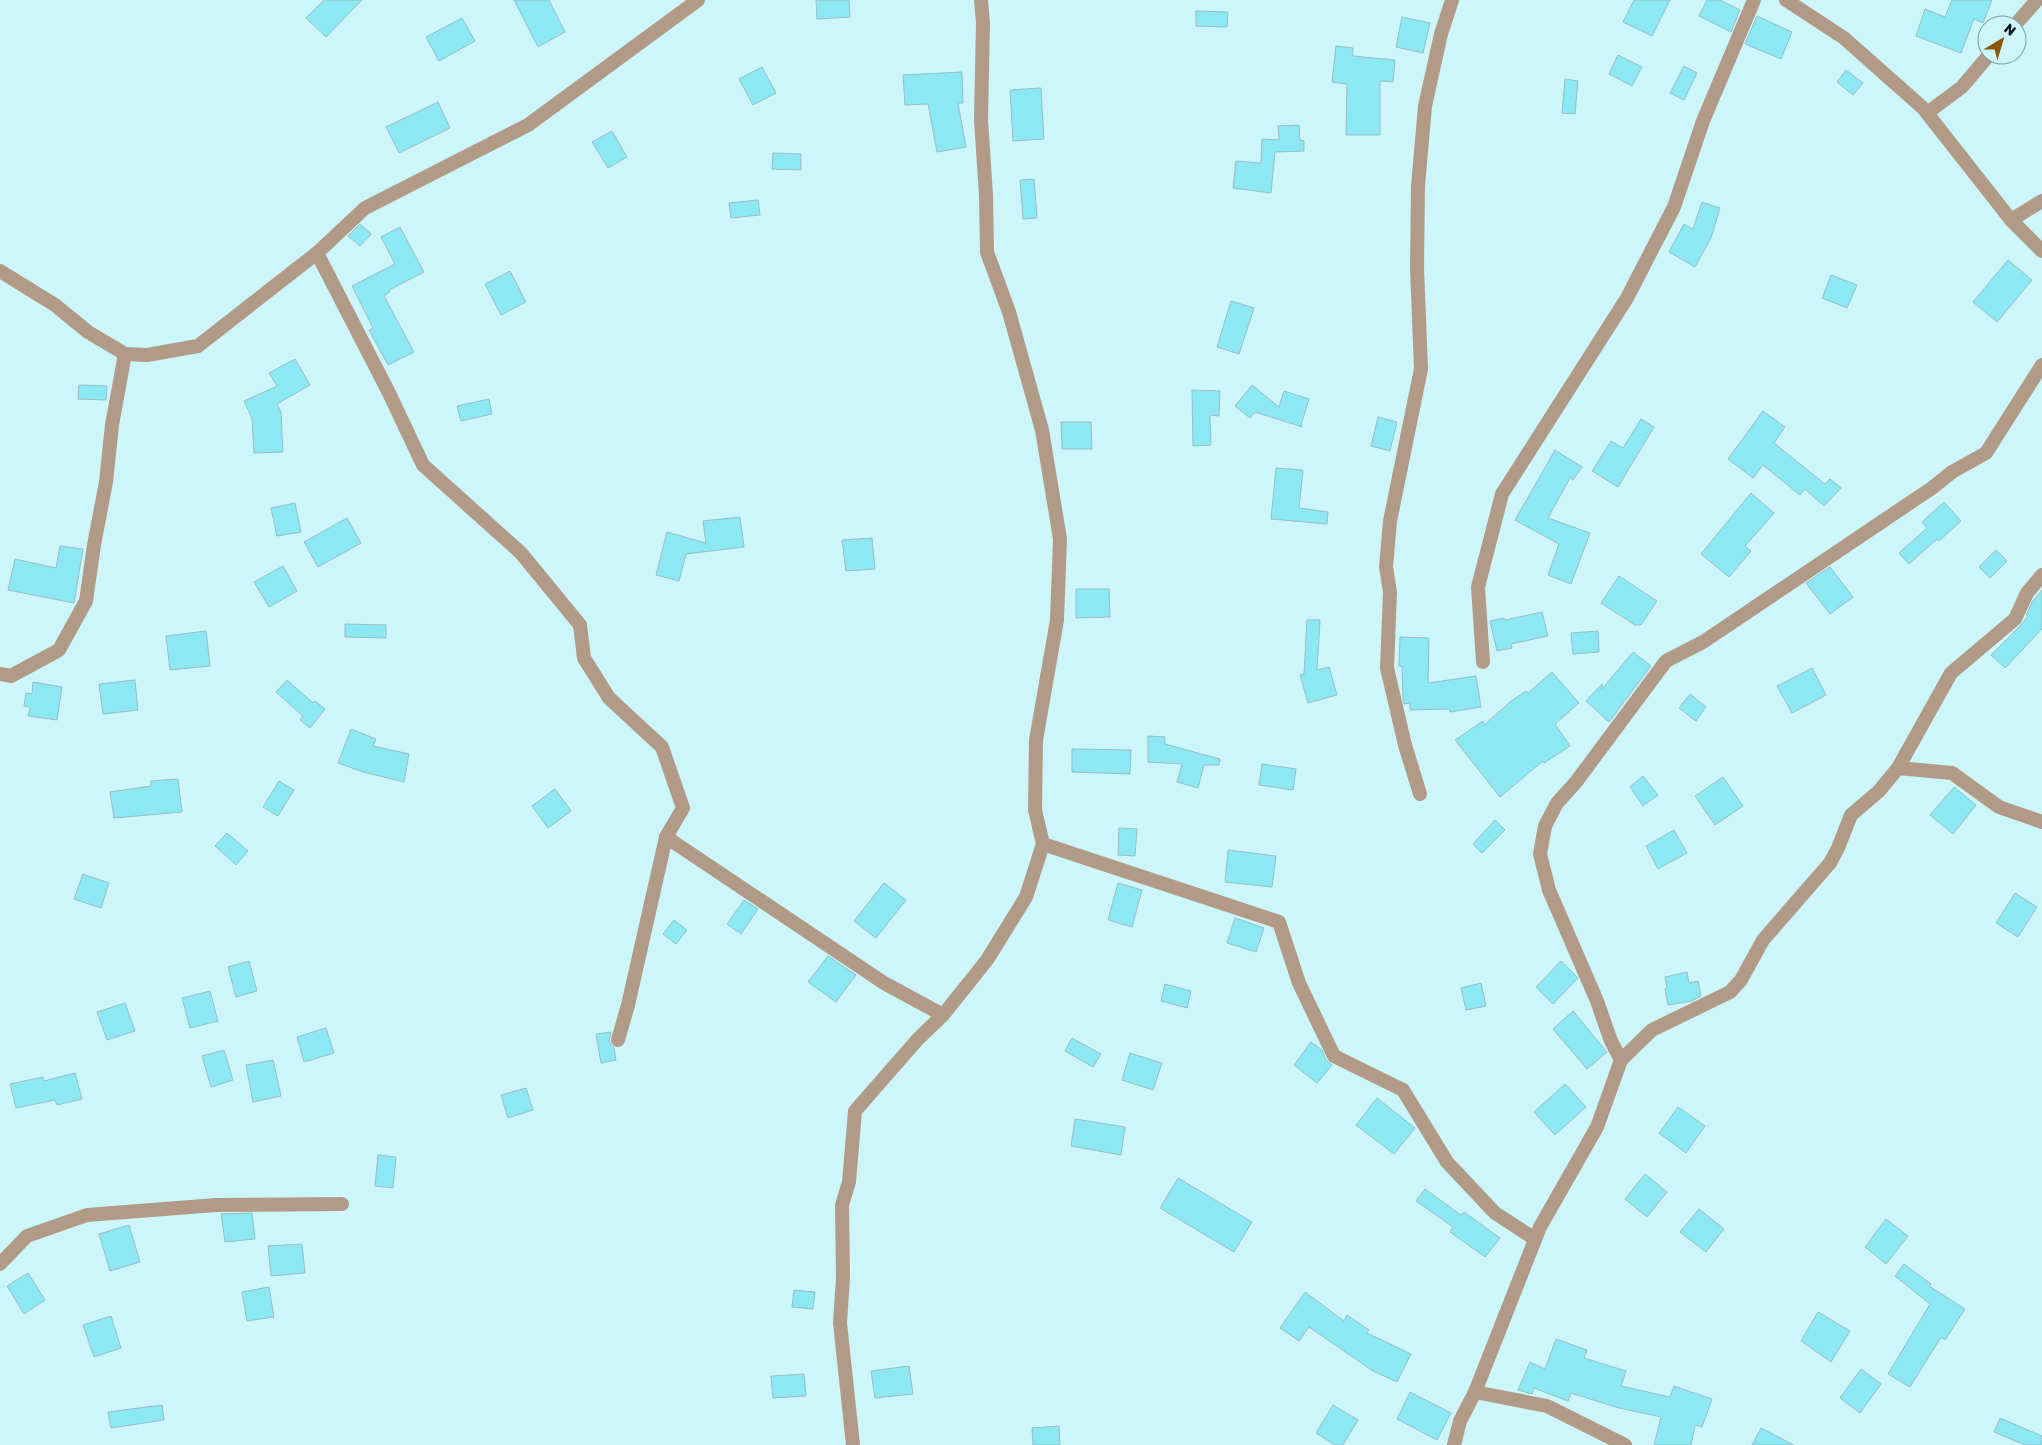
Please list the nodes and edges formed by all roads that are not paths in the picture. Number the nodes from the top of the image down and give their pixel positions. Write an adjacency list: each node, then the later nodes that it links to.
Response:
1 (698, 0): 13 (street)
2 (981, 0): 24 (street)
3 (1452, 0): 21 (street)
4 (1754, 0): 18 (street)
5 (1786, 0): 9 (street)
6 (2037, 0): 7 (street)
7 (2023, 15)
8 (1981, 65): 9 (street)
9 (1927, 112): 11 (street)
10 (2042, 202): 11 (street)
11 (2011, 220): 12 (street)
12 (2042, 251)
13 (316, 253): 15 (street); 23 (street)
14 (0, 271): 15 (street)
15 (125, 354): 19 (street)
16 (2042, 365): 27 (street)
17 (2042, 575): 20 (street)
18 (1483, 662)
19 (0, 674)
20 (1898, 768): 22 (street); 27 (street)
21 (1420, 794)
22 (2042, 822)
23 (666, 837): 25 (street); 26 (street)
24 (1043, 844): 25 (street); 29 (street)
25 (943, 1015): 32 (street)
26 (618, 1040)
27 (1621, 1060): 29 (street)
28 (342, 1204): 30 (street)
29 (1535, 1239): 31 (street)
30 (0, 1264)
31 (1475, 1392): 33 (street); 34 (street)
32 (853, 1445)
33 (1454, 1445)
34 (1625, 1445)

